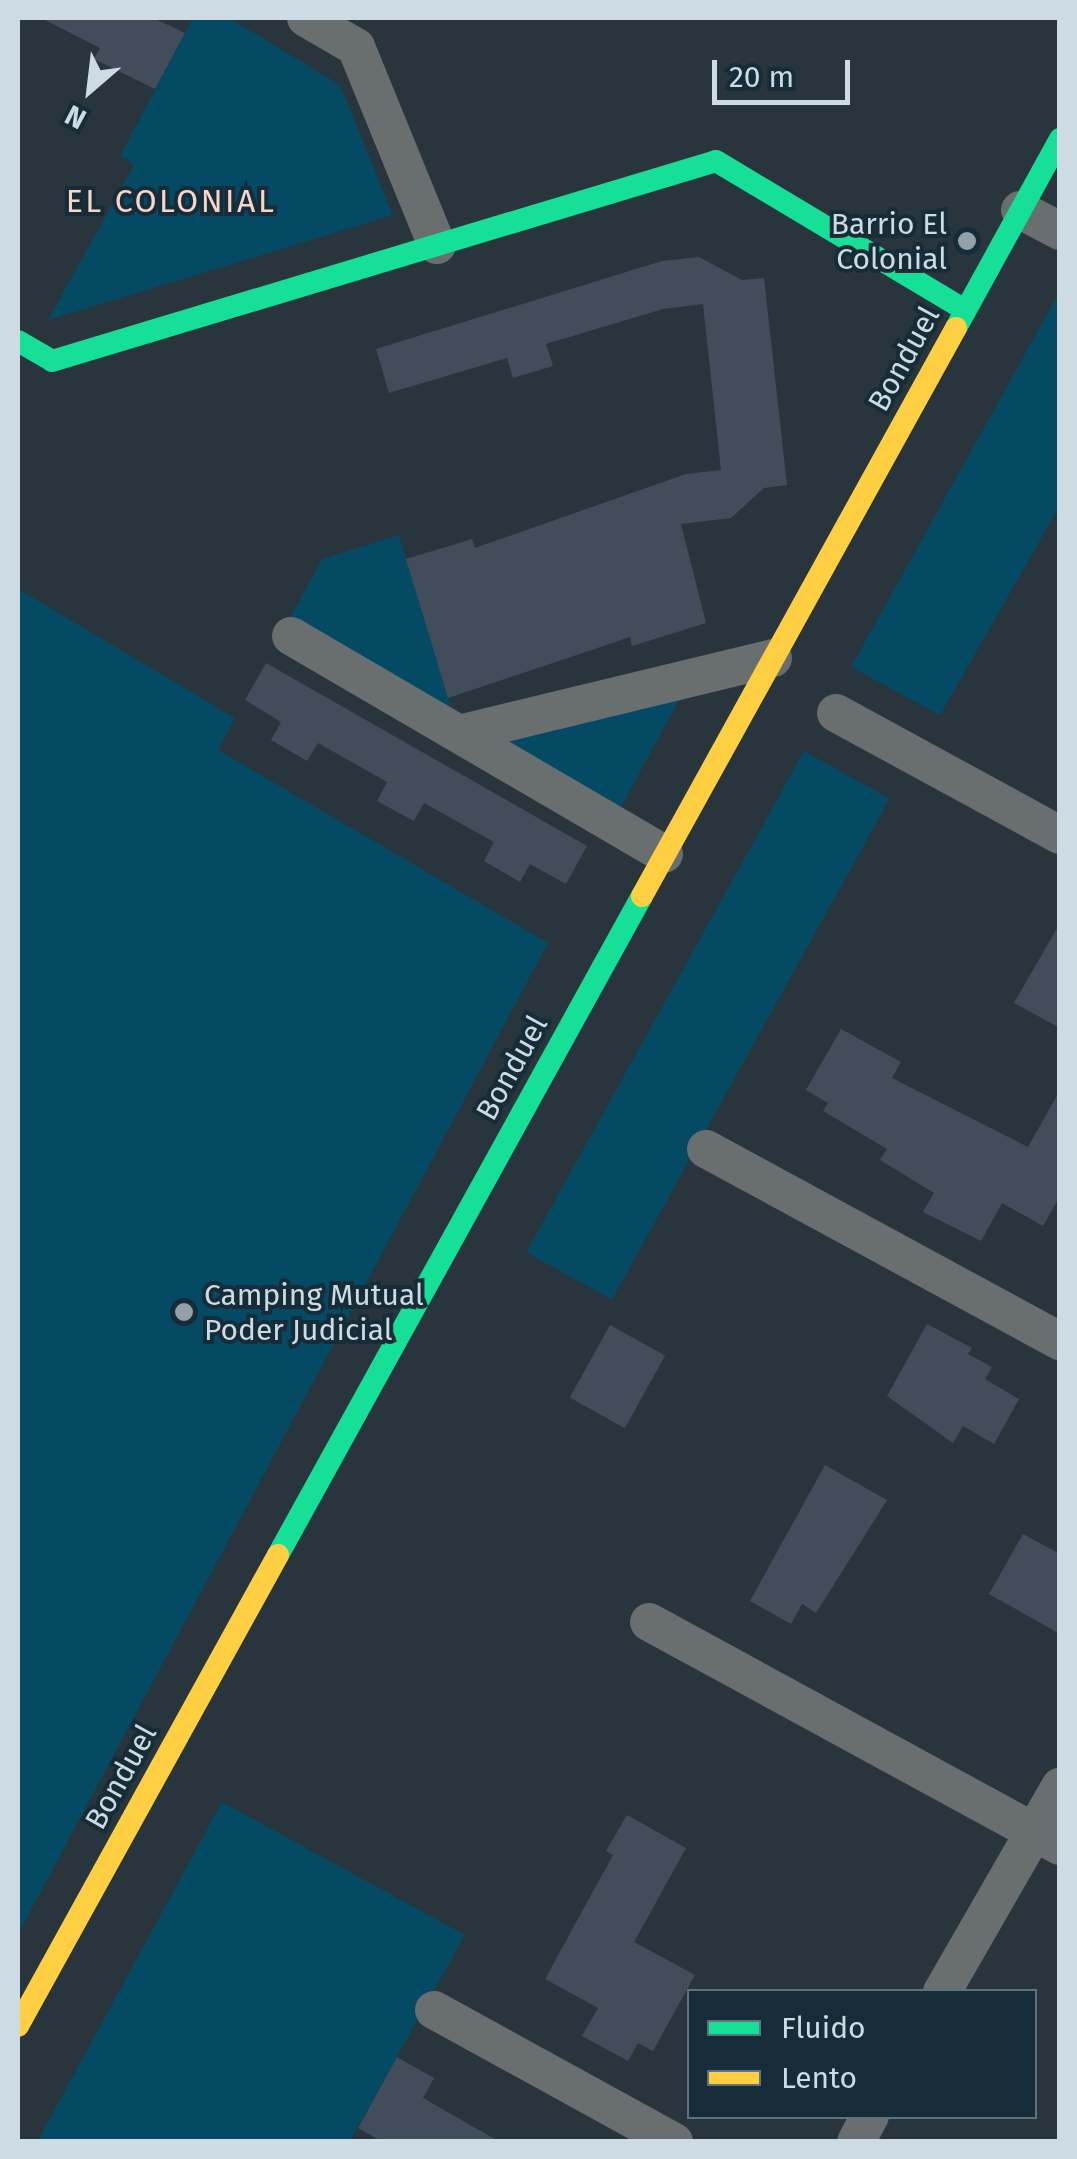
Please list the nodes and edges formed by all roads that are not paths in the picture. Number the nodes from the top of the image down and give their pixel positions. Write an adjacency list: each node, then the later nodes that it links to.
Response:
1 (306, 18): 5 (street)
2 (1060, 139): 3 (main road, Bonduel)
3 (1020, 210): 4 (street); 6 (main road, Bonduel)
4 (1060, 231)
5 (437, 245): 6 (main road); 7 (main road)
6 (965, 310): 9 (main road, Bonduel)
7 (18, 341)
8 (291, 636): 11 (street)
9 (773, 658): 11 (street); 13 (main road, Bonduel)
10 (836, 712): 12 (street)
11 (459, 734): 13 (street)
12 (1060, 835)
13 (664, 854): 21 (main road, Bonduel)
14 (706, 1149): 15 (street)
15 (1060, 1341)
16 (649, 1622): 18 (street)
17 (1060, 1787): 18 (street)
18 (1046, 1839): 19 (street)
19 (944, 1989)
20 (434, 2010): 23 (street)
21 (18, 2026)
22 (868, 2119): 24 (street)
23 (674, 2142)
24 (856, 2142)

